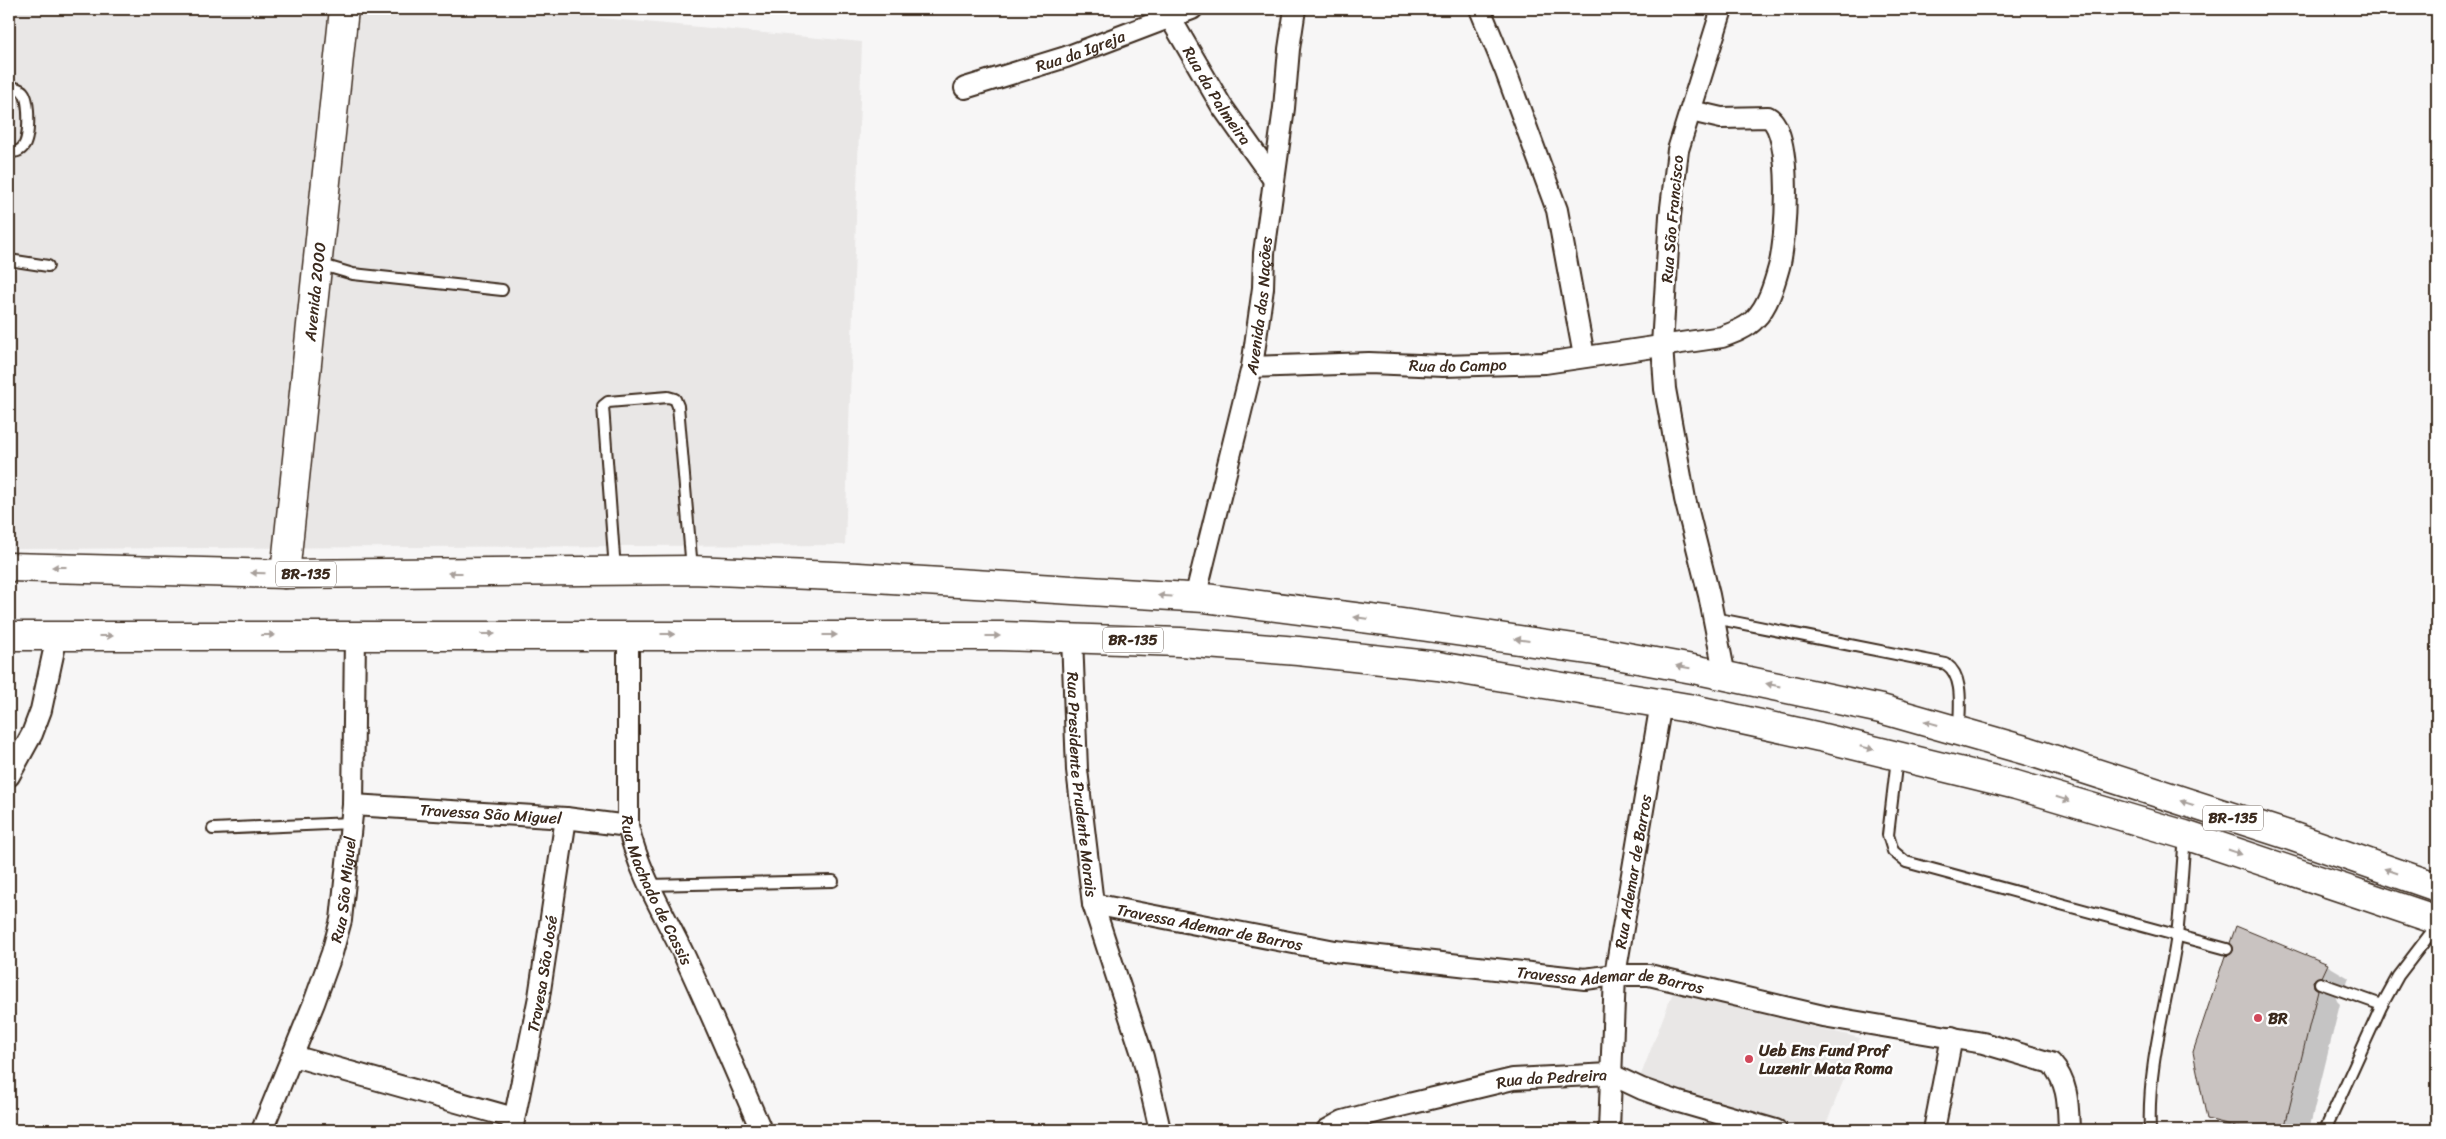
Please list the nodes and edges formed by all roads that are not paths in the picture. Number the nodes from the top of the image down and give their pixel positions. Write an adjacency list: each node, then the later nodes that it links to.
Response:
1 (344, 9): 13 (main road, Avenida 2000)
2 (1192, 9): 6 (street, Rua da Igreja)
3 (1295, 9): 11 (street, Avenida das Nações)
4 (1480, 9): 17 (street)
5 (1722, 9): 9 (street, Rua São Francisco)
6 (1168, 13): 8 (street, Rua da Igreja); 11 (street, Rua da Palmeira)
7 (9, 86): 10 (lane)
8 (966, 88)
9 (1691, 111): 16 (street, Rua São Francisco); 16 (street, Rua do Campo)
10 (9, 152)
11 (1274, 180): 18 (street, Avenida das Nações)
12 (9, 260): 14 (lane)
13 (316, 263): 15 (lane); 22 (main road, Avenida 2000)
14 (48, 266)
15 (502, 290)
16 (1662, 345): 17 (street, Rua do Campo); 24 (street)
17 (1584, 356): 18 (street, Rua do Campo)
18 (1252, 367): 23 (street, Avenida das Nações)
19 (9, 567): 22 (main road, BR-135, one-way to 19)
20 (692, 570): 21 (main road, BR-135); 21 (lane); 23 (main road, BR-135, one-way to 20)
21 (616, 571): 22 (main road, BR-135, one-way to 22)
22 (284, 574)
23 (1194, 598): 30 (main road, BR-135, one-way to 23)
24 (1714, 618): 30 (street); 32 (lane)
25 (628, 634): 26 (main road, BR-135, one-way to 25); 29 (main road, BR-135, one-way to 29); 37 (street, Rua Machado de Cassis)
26 (355, 635): 28 (main road, BR-135, one-way to 26); 35 (street, Rua São Miguel)
27 (9, 636): 28 (main road, BR-135)
28 (57, 636): 34 (street)
29 (1072, 637): 31 (main road, BR-135); 43 (street, Rua Presidente Prudente Morais)
30 (1725, 676): 32 (main road, BR-135, one-way to 30)
31 (1661, 703): 33 (main road, BR-135, one-way to 33); 48 (street, Rua Ademar de Barros)
32 (1959, 731): 42 (main road, BR-135, one-way to 32)
33 (1898, 755): 39 (main road, BR-135, one-way to 39); 46 (lane)
34 (9, 776)
35 (352, 814): 36 (street, Travessa São Miguel); 38 (lane); 52 (street, Rua São Miguel)
36 (566, 818): 37 (street, Travessa São Miguel); 54 (street, Travesa São José)
37 (628, 826): 41 (street, Rua Machado de Cassis)
38 (213, 829)
39 (2185, 835): 44 (main road, BR-135, one-way to 44); 46 (lane)
40 (833, 881): 41 (lane)
41 (648, 885): 56 (street, Rua Machado de Cassis)
42 (2437, 887)
43 (1093, 904): 48 (street, Travessa Ademar de Barros); 57 (street, Rua Presidente Prudente Morais)
44 (2437, 920)
45 (2437, 925): 50 (lane)
46 (2177, 934): 47 (lane); 63 (lane)
47 (2227, 949)
48 (1615, 975): 51 (street, Travessa Ademar de Barros); 53 (street, Rua Ademar de Barros)
49 (2320, 983): 50 (lane)
50 (2382, 1005): 64 (lane)
51 (1952, 1037): 61 (street); 62 (street, Travessa Ademar de Barros)
52 (293, 1056): 54 (street); 55 (street, Rua São Miguel)
53 (1610, 1074): 58 (street, Rua da Pedreira); 59 (street, Rua Ademar de Barros); 60 (street, Rua da Pedreira)
54 (513, 1124)
55 (262, 1130)
56 (761, 1130)
57 (1160, 1130)
58 (1327, 1130)
59 (1609, 1130)
60 (1776, 1130)
61 (1934, 1130)
62 (2068, 1130)
63 (2150, 1130)
64 (2325, 1130)

